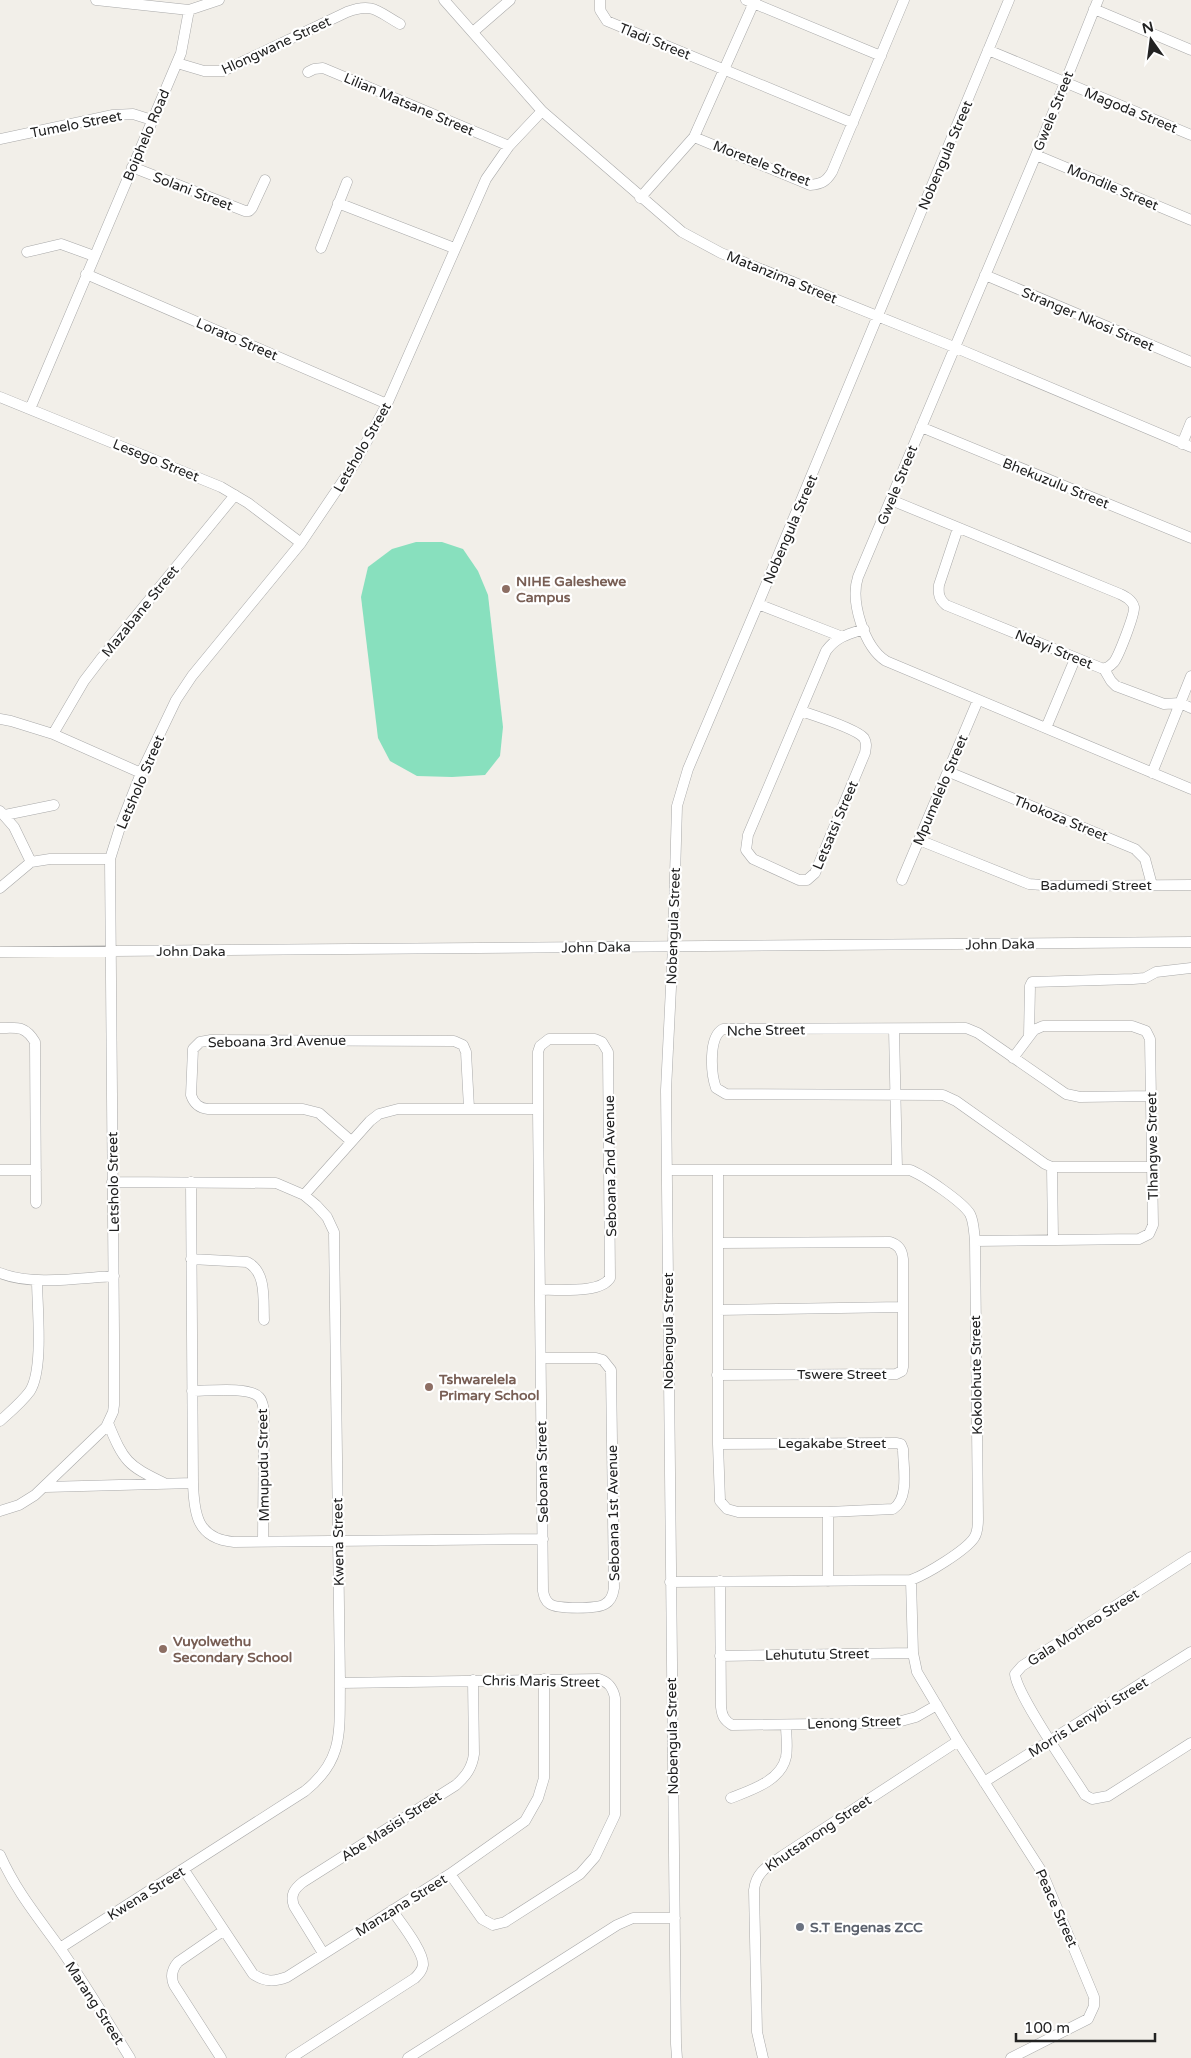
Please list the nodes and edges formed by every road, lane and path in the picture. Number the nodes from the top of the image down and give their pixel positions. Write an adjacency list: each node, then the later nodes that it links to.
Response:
1 (97, 0): 10 (street)
2 (218, 0): 10 (street)
3 (444, 0): 12 (street, Matanzima Street)
4 (510, 0): 12 (street)
5 (600, 0): 17 (street, Tladi Street)
6 (904, 0): 15 (street, Moretele Street)
7 (1009, 0): 13 (street, Nobengula Street)
8 (751, 1): 15 (street); 17 (street)
9 (1096, 5): 14 (street); 19 (street, Gwele Street)
10 (189, 10): 16 (street, Boiphelo Road)
11 (400, 24): 16 (street, Hlongwane Street)
12 (472, 32): 20 (street, Matanzima Street)
13 (988, 50): 19 (street, Magoda Street); 40 (street, Nobengula Street)
14 (1191, 50)
15 (881, 56): 22 (street, Moretele Street)
16 (177, 63): 21 (street, Boiphelo Road)
17 (725, 69): 22 (street, Tladi Street); 24 (street)
18 (308, 72): 26 (street, Lilian Matsane Street)
19 (1065, 82): 23 (street, Magoda Street); 27 (street, Gwele Street)
20 (542, 111): 26 (street, Letsholo Street); 31 (street, Matanzima Street)
21 (152, 120): 25 (street, Tumelo Street); 28 (street, Boiphelo Road)
22 (853, 123): 24 (street, Moretele Street)
23 (1191, 135)
24 (694, 137): 31 (street)
25 (0, 139)
26 (508, 146): 35 (street, Letsholo Street)
27 (1036, 155): 33 (street, Mondile Street); 39 (street, Gwele Street)
28 (132, 168): 29 (street, Solani Street); 37 (street, Boiphelo Road)
29 (265, 180)
30 (347, 182): 32 (street)
31 (640, 198): 40 (street, Matanzima Street)
32 (338, 203): 34 (street); 35 (street)
33 (1191, 220)
34 (321, 248)
35 (454, 248): 44 (street, Letsholo Street)
36 (27, 252): 37 (street)
37 (94, 256): 38 (street, Boiphelo Road)
38 (86, 274): 44 (street, Lorato Street); 45 (street, Boiphelo Road)
39 (985, 275): 41 (street, Gwele Street); 42 (street, Stranger Nkosi Street)
40 (878, 316): 41 (street, Matanzima Street); 54 (street, Nobengula Street)
41 (954, 347): 47 (street, Gwele Street); 48 (street, Matanzima Street)
42 (1191, 362)
43 (0, 397): 45 (street, Lesego Street)
44 (387, 404): 53 (street, Letsholo Street)
45 (30, 409): 49 (street, Lesego Street)
46 (1191, 422): 48 (street)
47 (921, 427): 50 (street, Gwele Street); 52 (street, Bhekuzulu Street)
48 (1186, 446)
49 (236, 495): 53 (street, Lesego Street); 66 (street, Mazabane Street)
50 (892, 500): 51 (street, Ndayi Street); 55 (street, Gwele Street)
51 (958, 528): 57 (street, Ndayi Street); 58 (street, Ndayi Street)
52 (1191, 538)
53 (301, 543): 68 (street, Letsholo Street)
54 (758, 604): 56 (street); 81 (street, Nobengula Street)
55 (864, 629): 56 (street); 60 (street, Gwele Street)
56 (840, 636): 63 (street, Letsatsi Street)
57 (1075, 658): 58 (street, Ndayi Street); 65 (street)
58 (1104, 669): 61 (street)
59 (1191, 676): 61 (street)
60 (978, 700): 65 (street, Gwele Street); 67 (street, Mpumelelo Street)
61 (1180, 703): 62 (street); 69 (street)
62 (1191, 708)
63 (800, 711): 63 (street, Letsatsi Street)
64 (0, 720): 66 (street)
65 (1046, 728): 69 (street, Gwele Street)
66 (53, 734): 68 (street)
67 (949, 772): 73 (street, Mpumelelo Street); 77 (street, Thokoza Street)
68 (141, 773): 74 (street, Letsholo Street)
69 (1152, 773): 70 (street, Gwele Street)
70 (1191, 789)
71 (54, 805): 72 (street)
72 (2, 813): 75 (street)
73 (919, 840): 76 (street, Mpumelelo Street); 77 (street, Badumedi Street)
74 (110, 859): 75 (street); 82 (street, Letsholo Street)
75 (31, 862): 79 (street)
76 (902, 880)
77 (1152, 885): 78 (street, Badumedi Street)
78 (1191, 885)
79 (0, 888)
80 (1191, 942): 81 (street, John Daka)
81 (673, 946): 82 (street, John Daka); 100 (street, Nobengula Street)
82 (110, 951): 83 (street, John Daka); 102 (street, Letsholo Street)
83 (0, 952)
84 (1191, 968): 87 (street)
85 (0, 1028): 99 (street)
86 (894, 1029): 89 (street, Nche Street); 90 (street); 90 (street, Nche Street)
87 (1029, 1036): 89 (street, Tlhangwe Street); 91 (street, Tlhangwe Street)
88 (544, 1042): 93 (street, Seboana Street); 113 (street, Seboana 2nd Avenue)
89 (1013, 1058): 91 (street, Nche Street)
90 (895, 1094): 96 (street, Nche Street); 97 (street)
91 (1151, 1096): 95 (street, Tlhangwe Street)
92 (469, 1108): 93 (street); 94 (street); 94 (street, Seboana 3rd Avenue)
93 (538, 1109): 113 (street, Seboana Street)
94 (351, 1141): 104 (street)
95 (1152, 1166): 96 (street); 106 (street, Tlhangwe Street)
96 (1052, 1167): 106 (street)
97 (897, 1169): 101 (street, Kokolohute Street); 107 (street, Kokolohute Street)
98 (0, 1170): 99 (street)
99 (36, 1170): 105 (street)
100 (667, 1170): 101 (street, Kokolohute Street); 135 (street, Nobengula Street)
101 (718, 1171): 108 (street, Legakabe Street)
102 (112, 1182): 103 (street, Kwena Street); 111 (street, Letsholo Street)
103 (191, 1182): 104 (street, Kwena Street); 109 (street, Mmupudu Street)
104 (304, 1195): 130 (street, Kwena Street)
105 (36, 1203)
106 (1053, 1239): 107 (street, Tlhangwe Street)
107 (975, 1241): 132 (street, Kokolohute Street)
108 (718, 1243): 114 (street, Tswere Street); 115 (street, Legakabe Street)
109 (191, 1259): 116 (street); 119 (street, Mmupudu Street)
110 (0, 1273): 112 (street)
111 (114, 1276): 112 (street); 121 (street, Letsholo Street)
112 (36, 1280): 120 (street)
113 (541, 1290): 117 (street, Seboana Street)
114 (902, 1307): 115 (street); 118 (street, Tswere Street)
115 (718, 1310): 118 (street, Legakabe Street)
116 (264, 1320)
117 (541, 1358): 128 (street, Seboana Street); 128 (street, Seboana 1st Avenue)
118 (718, 1375): 122 (street, Legakabe Street)
119 (192, 1391): 123 (street, Mmupudu Street); 129 (street, Mmupudu Street)
120 (0, 1421)
121 (108, 1423): 124 (street); 125 (street)
122 (718, 1444): 127 (street, Legakabe Street); 127 (street, Legakabe Street)
123 (193, 1483): 124 (street); 129 (street, Mmupudu Street)
124 (165, 1484): 125 (street)
125 (46, 1486): 126 (street)
126 (0, 1511)
127 (828, 1512): 134 (street)
128 (543, 1539): 130 (street, Seboana Street)
129 (264, 1541): 130 (street, Mmupudu Street)
130 (338, 1541): 141 (street, Kwena Street)
131 (1191, 1557): 144 (street, Gala Motheo Street)
132 (911, 1580): 134 (street, Kokolohute Street); 136 (street)
133 (720, 1581): 134 (street, Kokolohute Street); 135 (street, Kokolohute Street); 138 (street, Lenong Street)
134 (828, 1581)
135 (670, 1582): 153 (street, Nobengula Street)
136 (913, 1652): 138 (street, Lehututu Street); 142 (street)
137 (1191, 1652): 144 (street, Morris Lenyibi Street)
138 (720, 1656): 143 (street, Lenong Street)
139 (473, 1680): 140 (street, Chris Maris Street); 141 (street, Chris Maris Street); 156 (street, Abe Masisi Street)
140 (544, 1680): 151 (street, Manzana Street); 151 (street, Chris Maris Street)
141 (340, 1683): 150 (street, Kwena Street)
142 (937, 1705): 143 (street, Lenong Street); 145 (street, Peace Street)
143 (786, 1724): 148 (street)
144 (1050, 1740): 146 (street); 147 (street, Morris Lenyibi Street)
145 (958, 1741): 147 (street, Peace Street); 162 (street, Khutsanong Street)
146 (1191, 1743)
147 (984, 1782): 163 (street, Peace Street)
148 (731, 1798)
149 (0, 1855): 155 (street, Marang Street)
150 (184, 1870): 154 (street, Manzana Street); 155 (street, Kwena Street)
151 (450, 1874): 152 (street, Manzana Street)
152 (392, 1910): 156 (street, Manzana Street); 159 (street)
153 (675, 1918): 160 (street); 161 (street, Nobengula Street)
154 (223, 1931): 156 (street, Manzana Street); 158 (street)
155 (60, 1948): 157 (street, Marang Street)
156 (323, 1953)
157 (130, 2058)
158 (220, 2058)
159 (291, 2058)
160 (408, 2058)
161 (677, 2058)
162 (763, 2058)
163 (1011, 2058)

